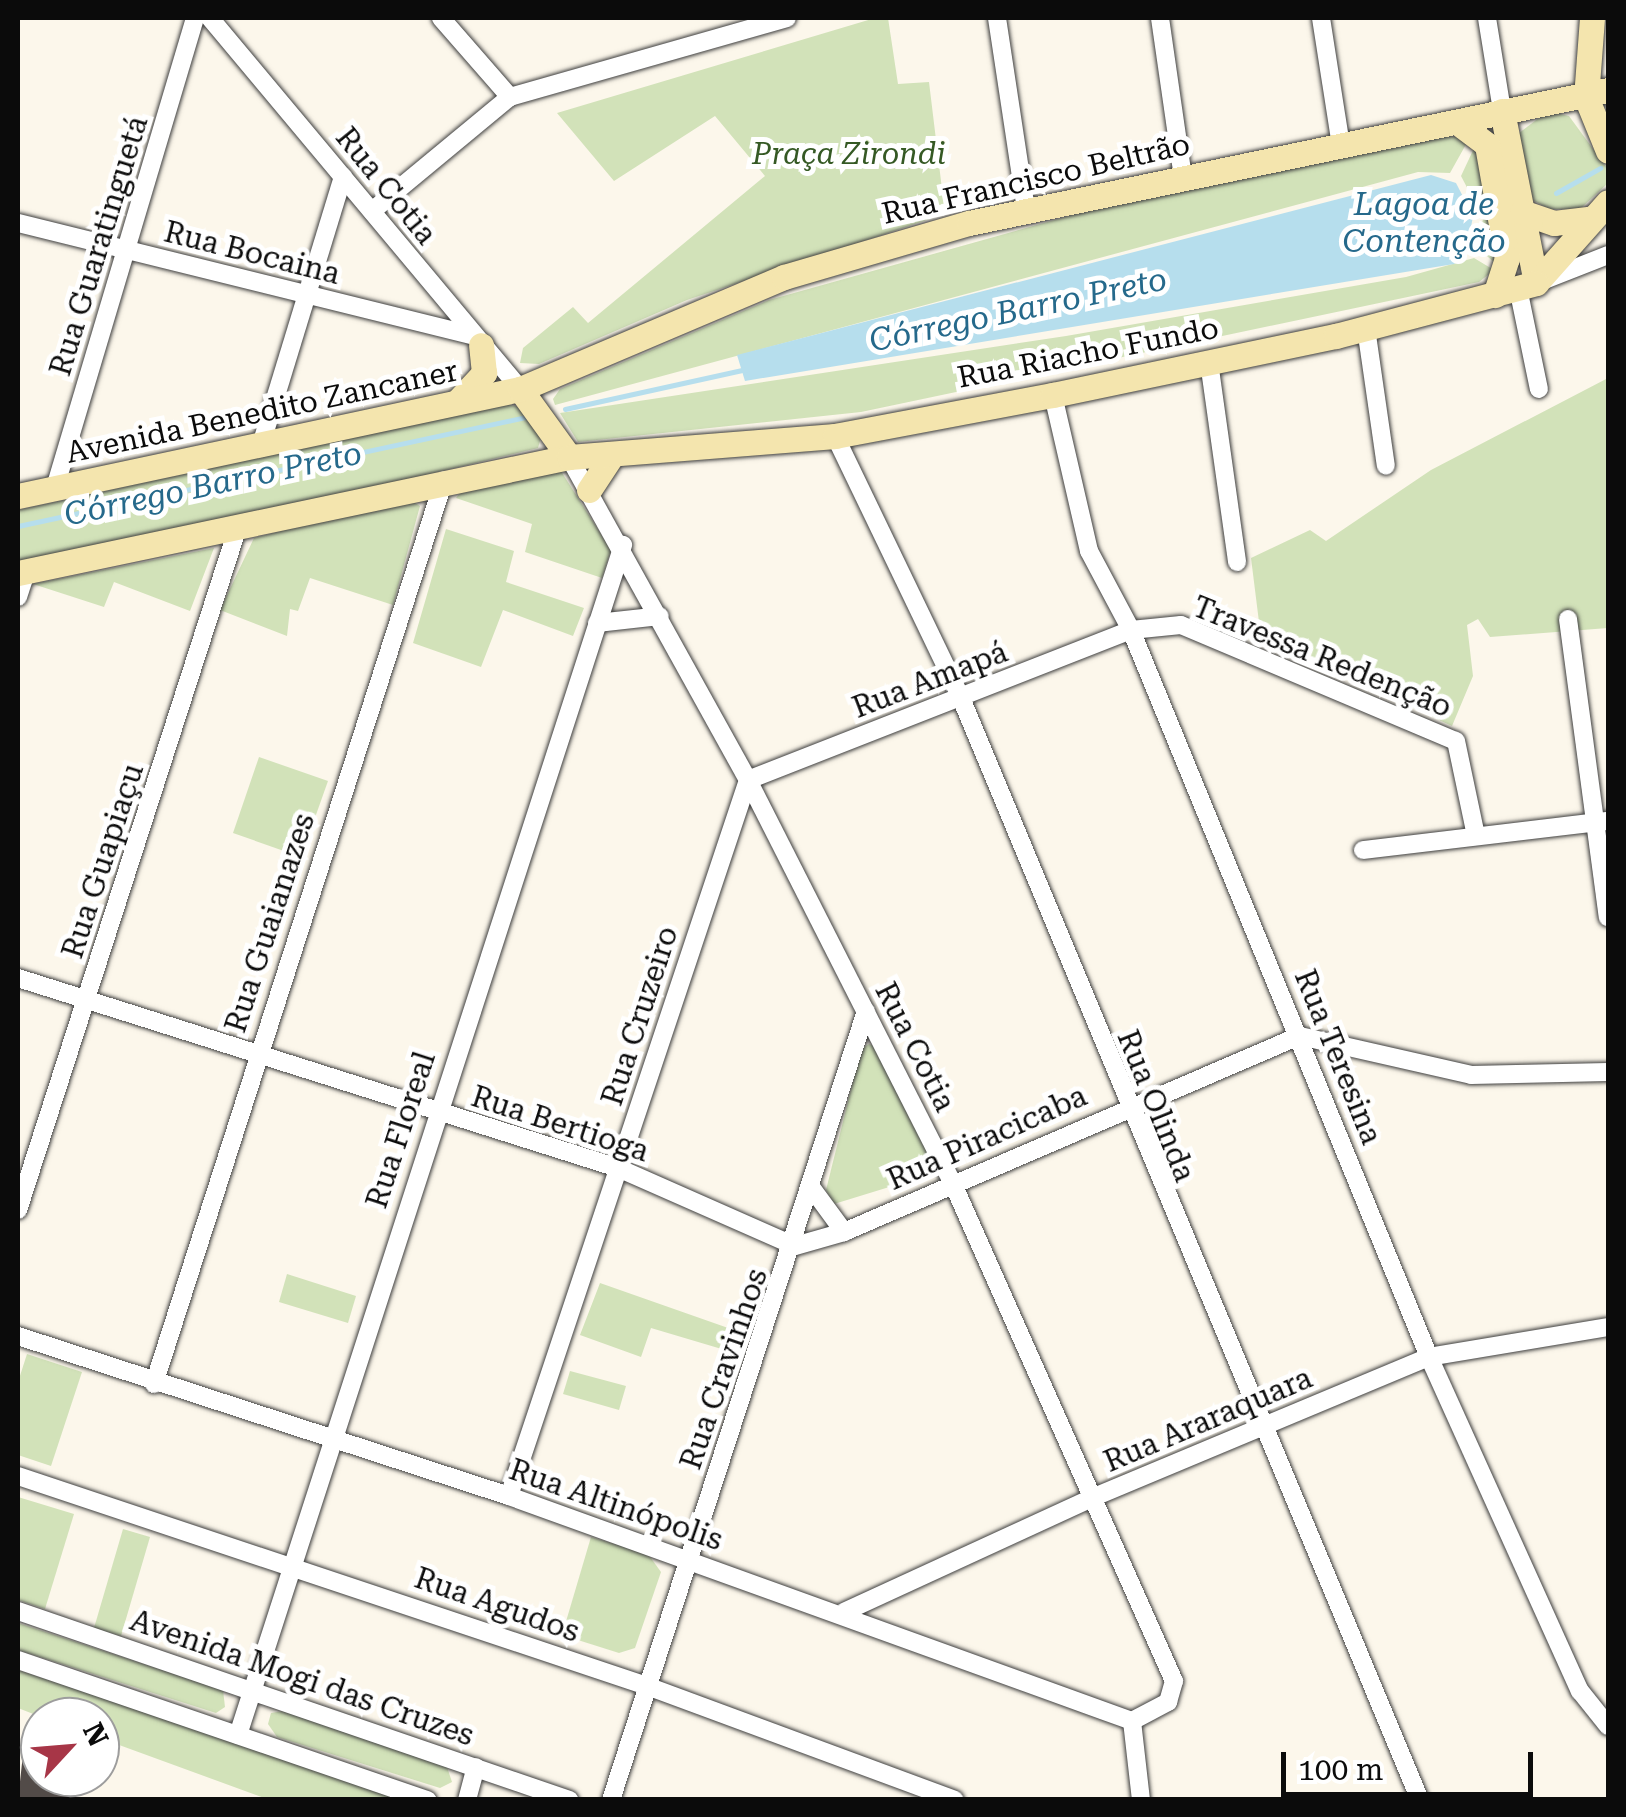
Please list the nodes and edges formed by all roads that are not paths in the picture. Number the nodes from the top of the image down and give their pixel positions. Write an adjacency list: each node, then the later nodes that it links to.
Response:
1 (195, 18): 25 (street, Rua Guaratinguetá)
2 (210, 18): 17 (street, Rua Cotia)
3 (441, 18): 11 (street)
4 (786, 18): 11 (street)
5 (997, 18): 20 (street)
6 (1160, 18): 18 (street)
7 (1321, 18): 15 (street)
8 (1487, 18): 13 (street)
9 (1594, 39): 10 (main road); 12 (main road)
10 (1597, 94): 12 (main road, Rua Francisco Beltrão); 16 (main road)
11 (510, 96): 21 (street)
12 (1543, 103): 13 (main road, Rua Francisco Beltrão); 16 (main road)
13 (1502, 111): 14 (main road, Rua Francisco Beltrão); 22 (main road)
14 (1457, 122): 15 (main road, Rua Francisco Beltrão); 27 (main road)
15 (1341, 146): 18 (main road, Rua Francisco Beltrão)
16 (1607, 149)
17 (343, 176): 21 (street, Rua Cotia); 28 (street)
18 (1183, 178): 20 (main road, Rua Francisco Beltrão)
19 (1608, 202): 23 (main road)
20 (1026, 210): 32 (main road, Rua Francisco Beltrão)
21 (372, 211): 30 (street, Rua Cotia)
22 (1522, 212): 23 (main road); 27 (main road)
23 (1588, 220): 27 (main road)
24 (18, 223): 25 (street, Rua Bocaina)
25 (127, 250): 28 (street, Rua Bocaina); 42 (street, Rua Guaratinguetá)
26 (1608, 255): 27 (street, Rua Riacho Fundo)
27 (1516, 289): 29 (main road, Rua Riacho Fundo); 33 (street)
28 (306, 296): 30 (street, Rua Bocaina); 37 (street)
29 (1366, 328): 31 (main road, Rua Riacho Fundo); 40 (street)
30 (477, 340): 32 (street, Rua Cotia); 35 (main road)
31 (1209, 362): 34 (main road, Rua Riacho Fundo); 47 (street)
32 (520, 389): 35 (main road, Avenida Benedito Zancaner); 39 (main road)
33 (1538, 389)
34 (1053, 394): 36 (main road, Rua Riacho Fundo); 52 (street, Rua Teresina)
35 (456, 402): 37 (main road, Avenida Benedito Zancaner)
36 (835, 436): 38 (main road, Rua Riacho Fundo); 53 (street, Rua Olinda)
37 (260, 448): 42 (main road, Avenida Benedito Zancaner)
38 (612, 454): 39 (main road, Rua Riacho Fundo); 43 (main road)
39 (569, 457): 41 (main road); 43 (street, Rua Cotia)
40 (1386, 466)
41 (444, 480): 45 (main road); 63 (street, Rua Guaianazes)
42 (54, 490): 44 (main road, Avenida Benedito Zancaner)
43 (589, 490): 46 (street, Rua Cotia)
44 (18, 496)
45 (238, 527): 48 (main road); 60 (street, Rua Guapiaçu)
46 (623, 545): 49 (street, Rua Cotia); 51 (street, Rua Floreal)
47 (1236, 562)
48 (20, 581)
49 (660, 616): 51 (street); 54 (street, Rua Cotia)
50 (1568, 618): 55 (street)
51 (597, 623): 66 (street, Rua Floreal)
52 (1131, 630): 53 (street, Rua Amapá); 56 (street, Travessa Redenção); 62 (street, Rua Teresina)
53 (961, 698): 54 (street, Rua Amapá); 65 (street, Rua Olinda)
54 (748, 780): 61 (street, Rua Cotia); 67 (street, Rua Cruzeiro)
55 (1602, 822): 56 (street); 58 (street)
56 (1476, 836): 57 (street)
57 (1363, 850)
58 (1608, 917)
59 (18, 978): 60 (street, Rua Bertioga)
60 (88, 1000): 63 (street, Rua Bertioga); 70 (street, Rua Guapiaçu)
61 (866, 1012): 68 (street, Rua Cotia); 69 (street, Rua Cravinhos)
62 (1300, 1036): 64 (street); 65 (street, Rua Piracicaba); 75 (street, Rua Teresina)
63 (257, 1053): 66 (street, Rua Bertioga); 76 (street, Rua Guaianazes)
64 (1608, 1072)
65 (1126, 1106): 68 (street, Rua Piracicaba); 77 (street, Rua Olinda)
66 (435, 1112): 67 (street, Rua Bertioga); 78 (street, Rua Floreal)
67 (618, 1168): 72 (street, Rua Bertioga); 80 (street, Rua Cruzeiro)
68 (953, 1184): 71 (street, Rua Piracicaba); 81 (street, Rua Cotia)
69 (811, 1186): 71 (street); 72 (street, Rua Cravinhos)
70 (18, 1210)
71 (844, 1232): 72 (street, Rua Piracicaba)
72 (795, 1246): 82 (street, Rua Cravinhos)
73 (1608, 1327): 75 (street, Rua Araraquara)
74 (18, 1336): 76 (street, Rua Altinópolis)
75 (1429, 1357): 77 (street, Rua Araraquara); 90 (street, Rua Teresina)
76 (154, 1384): 78 (street, Rua Altinópolis)
77 (1260, 1428): 81 (street, Rua Araraquara); 99 (street, Rua Olinda)
78 (329, 1440): 80 (street, Rua Altinópolis); 83 (street, Rua Floreal)
79 (18, 1476): 83 (street, Rua Agudos)
80 (509, 1496): 82 (street, Rua Altinópolis)
81 (1094, 1496): 85 (street, Rua Araraquara); 89 (street, Rua Cotia)
82 (688, 1560): 85 (street, Rua Altinópolis); 88 (street, Rua Cravinhos)
83 (289, 1563): 87 (street, Rua Floreal); 88 (street, Rua Agudos)
84 (18, 1611): 87 (street, Avenida Mogi das Cruzes)
85 (844, 1612): 89 (street, Rua Altinópolis)
86 (18, 1660): 91 (street)
87 (250, 1686): 91 (street, Rua Floreal); 92 (street, Avenida Mogi das Cruzes)
88 (647, 1686): 96 (street, Rua Cravinhos); 97 (street, Rua Agudos)
89 (1132, 1721): 98 (street)
90 (1608, 1726)
91 (238, 1735): 93 (street)
92 (476, 1767): 94 (street); 95 (street, Avenida Mogi das Cruzes)
93 (428, 1800)
94 (466, 1800)
95 (568, 1800)
96 (611, 1800)
97 (955, 1800)
98 (1141, 1800)
99 (1420, 1800)

